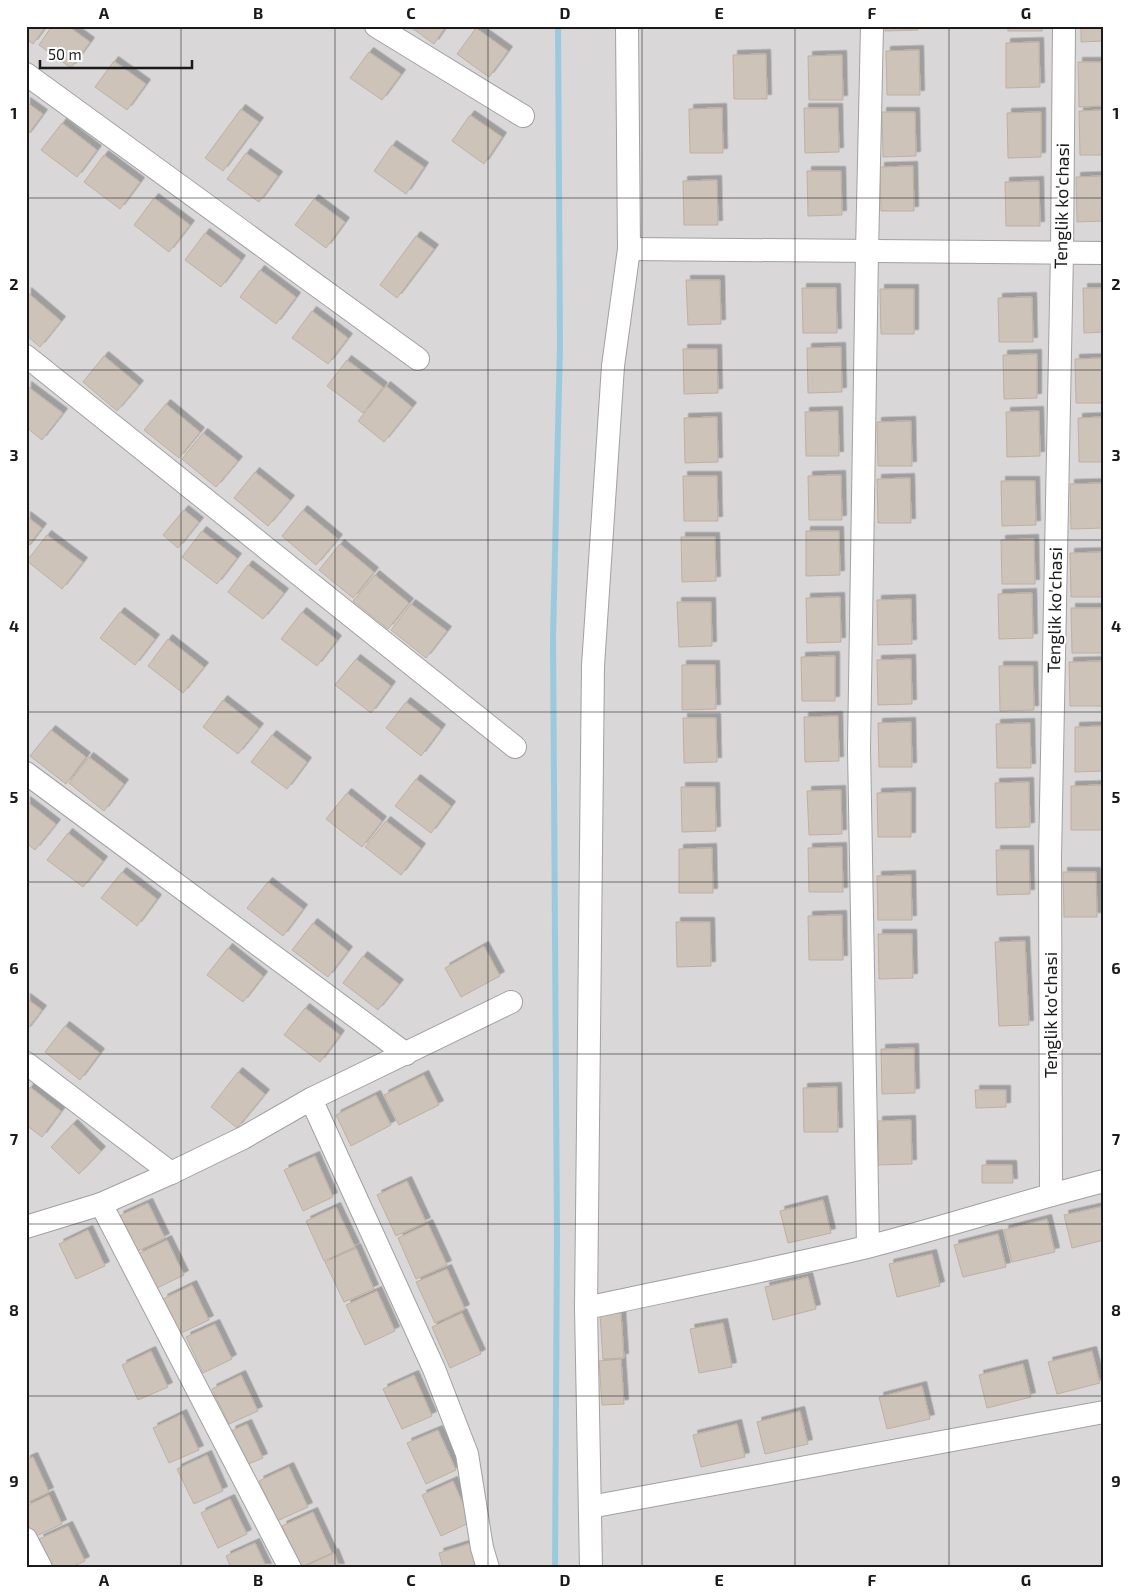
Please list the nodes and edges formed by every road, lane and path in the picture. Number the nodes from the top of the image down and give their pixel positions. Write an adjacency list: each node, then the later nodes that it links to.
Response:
1 (376, 26): 6 (street)
2 (627, 26): 7 (street)
3 (872, 26): 8 (street)
4 (1064, 26): 9 (street, Tenglik ko'chasi)
5 (26, 74): 12 (street)
6 (522, 116)
7 (629, 249): 8 (street); 25 (street)
8 (867, 252): 9 (street); 24 (street)
9 (1062, 252): 10 (street); 21 (street, Tenglik ko'chasi)
10 (1104, 253)
11 (26, 356): 13 (street)
12 (418, 359)
13 (515, 747)
14 (26, 773): 16 (street)
15 (511, 1002): 16 (street)
16 (406, 1054): 18 (street)
17 (26, 1063): 19 (street)
18 (312, 1099): 19 (street); 31 (street)
19 (171, 1173): 22 (street)
20 (1104, 1182): 21 (street)
21 (1051, 1195): 24 (street)
22 (101, 1204): 23 (street); 30 (street)
23 (26, 1227)
24 (868, 1246): 25 (street)
25 (586, 1308): 27 (street)
26 (1104, 1412): 27 (street)
27 (590, 1507): 32 (street)
28 (26, 1539): 29 (street)
29 (41, 1568)
30 (290, 1568)
31 (488, 1568)
32 (591, 1568)

